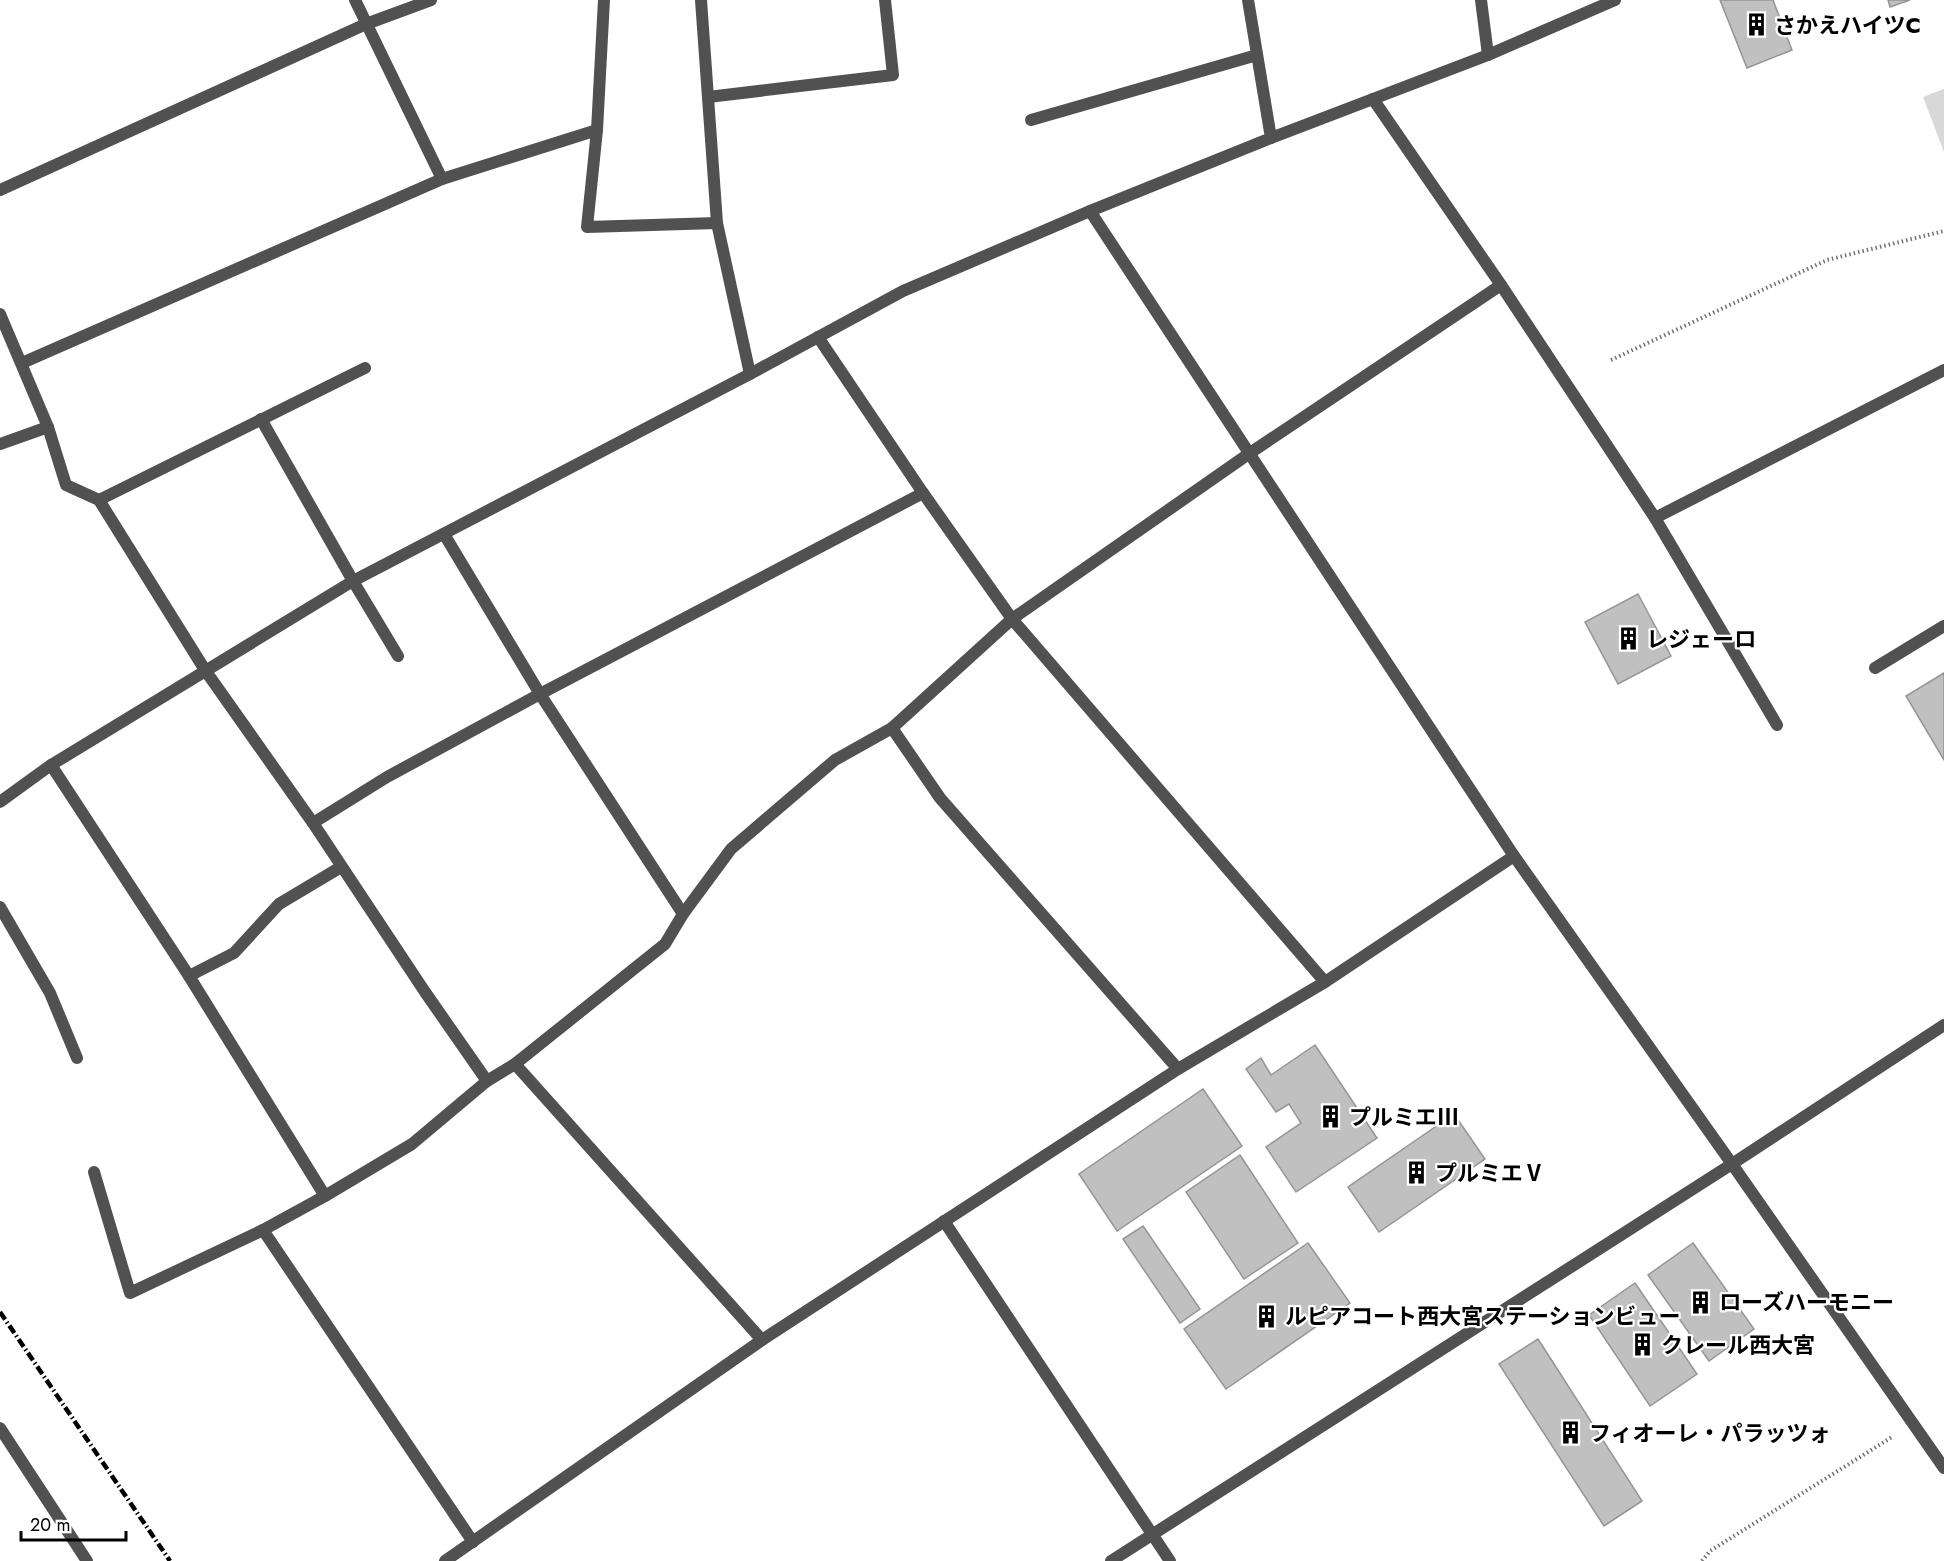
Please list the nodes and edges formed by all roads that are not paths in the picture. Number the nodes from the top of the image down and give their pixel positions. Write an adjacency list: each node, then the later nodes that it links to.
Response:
1 (355, 0): 9 (street)
2 (431, 0): 9 (street)
3 (604, 0): 15 (street)
4 (701, 0): 12 (street)
5 (885, 0): 12 (street)
6 (1248, 0): 10 (street)
7 (1481, 0): 11 (street)
8 (1616, 0): 11 (street)
9 (366, 24): 17 (street); 18 (street)
10 (1257, 55): 14 (street); 16 (street)
11 (1488, 55): 13 (street)
12 (708, 98): 20 (street)
13 (1373, 99): 16 (street); 21 (street)
14 (1031, 120)
15 (597, 130): 17 (street); 20 (street)
16 (1271, 138): 19 (street)
17 (442, 179): 25 (street)
18 (0, 190)
19 (1090, 211): 24 (street); 32 (street)
20 (717, 223): 28 (street)
21 (1501, 285): 32 (street); 35 (street)
22 (0, 314): 23 (street)
23 (4, 332): 25 (street)
24 (818, 337): 28 (street); 33 (street)
25 (22, 363): 30 (street)
26 (365, 368): 29 (street)
27 (1944, 370): 35 (street)
28 (750, 374): 36 (street)
29 (261, 419): 34 (street); 37 (street)
30 (48, 427): 31 (street); 34 (street)
31 (0, 444)
32 (1250, 453): 38 (street); 49 (street)
33 (923, 493): 38 (street); 43 (street)
34 (99, 500): 42 (street)
35 (1654, 518): 44 (street)
36 (444, 534): 37 (street); 43 (street)
37 (353, 581): 40 (street); 42 (street)
38 (1012, 619): 45 (street); 54 (street)
39 (1944, 626): 41 (street)
40 (398, 656)
41 (1875, 668)
42 (205, 670): 46 (street); 48 (street)
43 (540, 694): 48 (street); 52 (street)
44 (1777, 725)
45 (892, 728): 52 (street); 58 (street)
46 (51, 765): 47 (street); 53 (street)
47 (0, 802)
48 (313, 823): 50 (street)
49 (1514, 856): 54 (street); 60 (street)
50 (341, 867): 53 (street); 59 (street)
51 (0, 907): 56 (street)
52 (683, 914): 57 (street)
53 (189, 976): 62 (street)
54 (1325, 982): 58 (street)
55 (1944, 1025): 60 (street)
56 (77, 1058)
57 (515, 1064): 59 (street); 65 (street)
58 (1178, 1069): 63 (street)
59 (487, 1081): 62 (street)
60 (1732, 1164): 67 (street); 68 (street)
61 (94, 1172): 64 (street)
62 (325, 1196): 64 (street)
63 (944, 1221): 65 (street); 68 (street)
64 (263, 1230): 69 (street)
65 (762, 1340): 69 (street)
66 (0, 1428): 70 (street)
67 (1944, 1468)
68 (1152, 1535): 72 (street); 73 (street)
69 (473, 1542): 71 (street)
70 (87, 1561)
71 (444, 1561)
72 (1111, 1561)
73 (1170, 1561)

